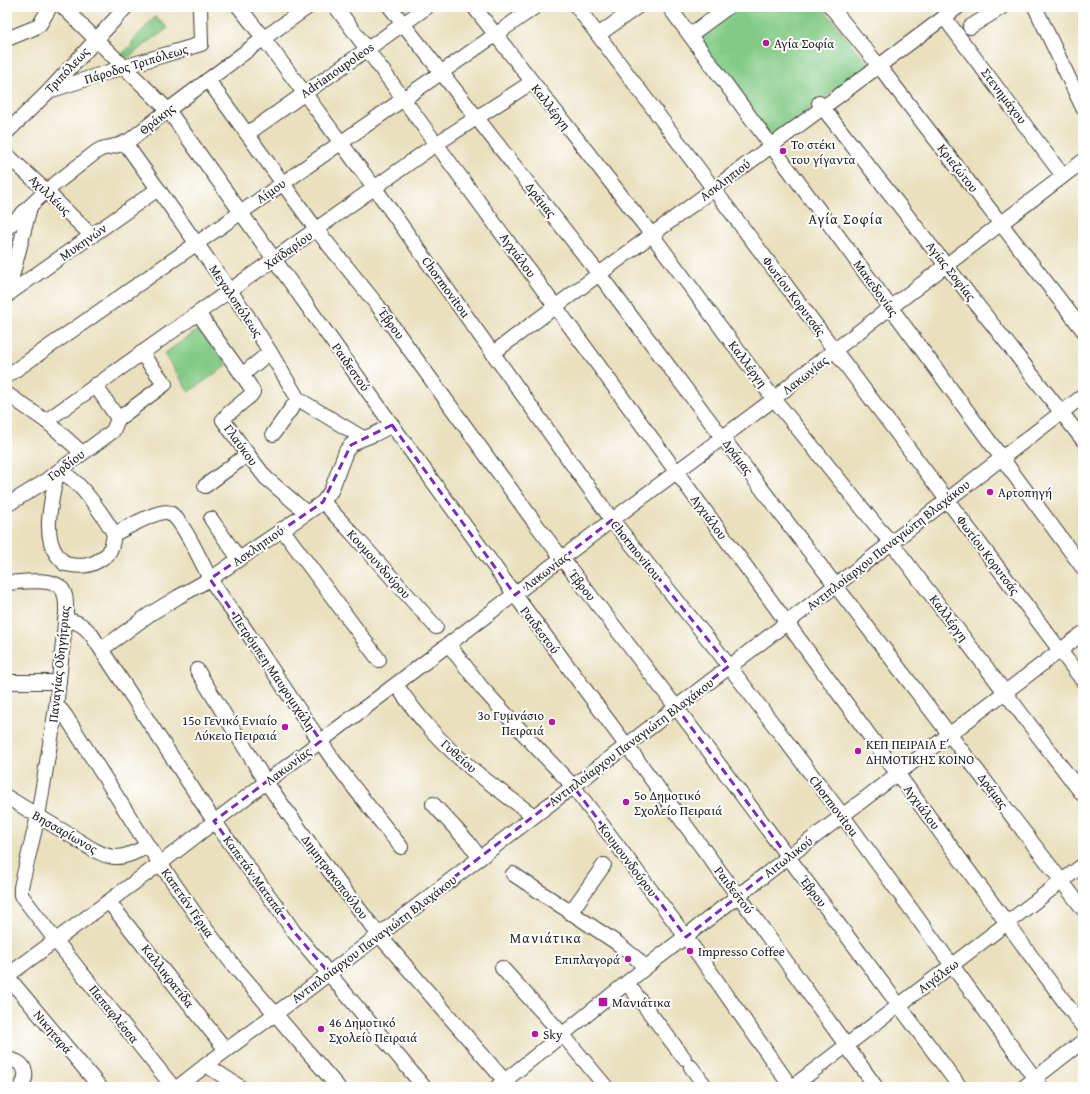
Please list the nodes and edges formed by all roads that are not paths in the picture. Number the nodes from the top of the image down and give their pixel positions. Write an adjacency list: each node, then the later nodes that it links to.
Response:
1 (50, 7): 27 (street)
2 (64, 7): 28 (street, Ραιδεστού)
3 (126, 7): 28 (street, Τριπόλεως)
4 (200, 7): 31 (street, Πάροδος Τριπόλεως)
5 (239, 7): 26 (street, Chormovitou)
6 (308, 7): 26 (street, Θράκης)
7 (336, 7): 29 (street, Αγχιάλου)
8 (390, 7): 21 (street, Δράμας)
9 (427, 7): 21 (street, Adrianoupoleos)
10 (474, 7): 23 (street, Καλλέργη)
11 (535, 7): 23 (street, Αίμου)
12 (577, 7): 25 (street, Φωτίου Κορυτσάς)
13 (637, 7): 25 (street)
14 (669, 7): 24 (street, Μακεδονίας)
15 (728, 7): 24 (street)
16 (831, 7): 30 (street, Κριεζώτου)
17 (958, 7): 20 (street, Ασκληπιού)
18 (1002, 7): 22 (street)
19 (1035, 7): 39 (street)
20 (944, 17): 30 (street, Ασκληπιού); 50 (street, Στενημάχου)
21 (403, 24): 29 (street, Adrianoupoleos); 32 (street, Δράμας)
22 (970, 28)
23 (495, 34): 32 (street, Αίμου); 34 (street, Καλλέργη)
24 (690, 35): 47 (street, Μακεδονίας)
25 (598, 36): 54 (street, Φωτίου Κορυτσάς)
26 (264, 38): 33 (street, Θράκης); 36 (street, Chormovitou)
27 (7, 39)
28 (96, 39): 31 (street, Ραιδεστού); 35 (street, Τριπόλεως)
29 (366, 49): 36 (street, Adrianoupoleos); 37 (street, Αγχιάλου)
30 (879, 66): 38 (street, Ασκληπιού); 58 (street, Κριεζώτου)
31 (124, 67): 35 (street, Πάροδος Τριπόλεως); 40 (street, Ραιδεστού)
32 (441, 73): 37 (street, Αίμου); 41 (street, Δράμας)
33 (208, 80): 40 (street, Θράκης); 43 (street, Έβρου)
34 (532, 82): 41 (street, Χαϊδαρίου); 61 (street, Καλλέργη)
35 (49, 91): 42 (street, Τριπόλεως)
36 (304, 93): 43 (street, Adrianoupoleos); 45 (street, Chormovitou)
37 (403, 99): 45 (street, Αίμου); 46 (street, Αγχιάλου)
38 (820, 105): 47 (street, Ασκληπιού); 66 (street, Αγίας Σοφίας)
39 (1083, 108)
40 (168, 110): 44 (street, Θράκης); 57 (street, Ραιδεστού)
41 (476, 118): 46 (street, Χαϊδαρίου); 67 (street, Δράμας)
42 (7, 132)
43 (247, 134): 51 (street, Έβρου)
44 (125, 143): 53 (street, Μεγαλοπόλεως); 55 (street, Θράκης)
45 (340, 143): 51 (street, Αίμου); 52 (street, Chormovitou)
46 (436, 144): 52 (street, Χαϊδαρίου); 70 (street, Αγχιάλου)
47 (771, 145): 54 (street, Ασκληπιού); 71 (street, Μακεδονίας)
48 (7, 155): 55 (street, Αχιλλέως)
49 (1083, 161): 50 (street, Λακωνίας)
50 (1063, 176): 58 (street, Λακωνίας)
51 (283, 183): 57 (street, Αίμου); 60 (street, Έβρου)
52 (374, 187): 60 (street, Χαϊδαρίου); 77 (street, Chormovitou)
53 (158, 189): 62 (street, Μυκηνών); 63 (street, Μεγαλοπόλεως)
54 (714, 189): 61 (street, Ασκληπιού); 74 (street, Φωτίου Κορυτσάς)
55 (46, 191): 56 (street, Θράκης); 62 (street, Αχιλλέως)
56 (30, 206): 59 (street, Θράκης); 65 (street)
57 (242, 212): 63 (street, Αίμου); 64 (street, Ραιδεστού)
58 (1001, 224): 66 (street, Λακωνίας); 73 (street, Κριεζώτου)
59 (7, 228)
60 (316, 229): 64 (street, Χαϊδαρίου); 108 (street, Έβρου)
61 (652, 235): 67 (street, Ασκληπιού); 84 (street, Καλλέργη)
62 (92, 236): 69 (street, Μυκηνών)
63 (196, 243): 68 (street, Μεγαλοπόλεως); 79 (street, Αίμου)
64 (275, 259): 68 (street, Χαϊδαρίου); 88 (street, Ραιδεστού)
65 (12, 261): 69 (street)
66 (946, 266): 71 (street, Λακωνίας); 85 (street, Αγίας Σοφίας)
67 (599, 274): 70 (street, Ασκληπιού); 90 (street, Δράμας)
68 (230, 291): 72 (street, Χαϊδαρίου); 75 (street, Μεγαλοπόλεως)
69 (7, 296)
70 (555, 306): 77 (street, Ασκληπιού); 97 (street, Αγχιάλου)
71 (891, 308): 74 (street, Λακωνίας); 95 (street, Μακεδονίας)
72 (198, 313): 76 (street, Χαϊδαρίου); 78 (street, Γλαύκου)
73 (1083, 330)
74 (835, 351): 84 (street, Λακωνίας); 99 (street, Φωτίου Κορυτσάς)
75 (270, 352): 78 (street); 83 (street, Μεγαλοπόλεως)
76 (141, 353): 80 (street, Χαϊδαρίου); 86 (street, Γορδίου)
77 (493, 353): 104 (street, Chormovitou)
78 (242, 375): 94 (street, Γλαύκου)
79 (7, 376)
80 (95, 385): 86 (street); 87 (street, Χαϊδαρίου)
81 (7, 394): 87 (street)
82 (1083, 396): 85 (street, Αντιπλοίαρχου Παναγιώτη Βλαχάκου)
83 (298, 399): 89 (street); 91 (street, Μεγαλοπόλεως)
84 (774, 399): 90 (street, Λακωνίας); 107 (street, Καλλέργη)
85 (1061, 412): 92 (street, Αγίας Σοφίας); 95 (street, Αντιπλοίαρχου Παναγιώτη Βλαχάκου)
86 (118, 419): 93 (street, Γορδίου)
87 (46, 421): 93 (street)
88 (392, 425): 91 (street, Ασκληπιού); 116 (street, Ραιδεστού)
89 (273, 434)
90 (722, 437): 97 (street, Λακωνίας); 115 (street, Δράμας)
91 (364, 438): 100 (street, Ασκληπιού)
92 (1083, 440)
93 (82, 453): 96 (street, Γορδίου)
94 (248, 454): 98 (street); 102 (street, Γλαύκου)
95 (1002, 458): 99 (street, Αντιπλοίαρχου Παναγιώτη Βλαχάκου); 111 (street, Μακεδονίας)
96 (57, 472): 101 (street, Γορδίου); 106 (street); 110 (street)
97 (676, 472): 104 (street, Λακωνίας); 118 (street, Αγχιάλου)
98 (205, 486)
99 (947, 499): 107 (street, Αντιπλοίαρχου Παναγιώτη Βλαχάκου); 123 (street, Φωτίου Κορυτσάς)
100 (323, 502): 102 (street, Ασκληπιού); 119 (street, Κουμουνδούρου)
101 (7, 505)
102 (307, 513): 105 (street, Ασκληπιού)
103 (211, 519): 109 (street)
104 (612, 520): 108 (street, Λακωνίας); 125 (street, Chormovitou)
105 (282, 529): 109 (street, Ασκληπιού); 124 (street)
106 (114, 534): 110 (street); 112 (street, Πετρόμπεη Μαυρομιχάλη)
107 (891, 542): 115 (street, Αντιπλοίαρχου Παναγιώτη Βλαχάκου); 131 (street, Καλλέργη)
108 (562, 559): 116 (street, Λακωνίας); 132 (street, Έβρου)
109 (238, 560): 112 (street, Ασκληπιού)
110 (65, 564): 114 (street)
111 (1083, 568)
112 (210, 579): 122 (street, Ασκληπιού); 135 (street, Πετρόμπεη Μαυρομιχάλη)
113 (7, 583): 114 (street)
114 (55, 584): 117 (street, Παναγίας Οδηγήτριας)
115 (836, 586): 118 (street, Αντιπλοίαρχου Παναγιώτη Βλαχάκου); 134 (street, Δράμας)
116 (515, 595): 121 (street, Λακωνίας); 136 (street, Ραιδεστού)
117 (65, 620): 122 (street, Καπετάν Ματαπά); 129 (street, Παναγίας Οδηγήτριας)
118 (787, 623): 125 (street, Αντιπλοίαρχου Παναγιώτη Βλαχάκου); 137 (street, Αγχιάλου)
119 (436, 627)
120 (1083, 632): 123 (street, Αιτωλικού)
121 (449, 645): 130 (street, Λακωνίας); 139 (street, Κουμουνδούρου)
122 (102, 649): 146 (street, Καπετάν Ματαπά)
123 (1060, 650): 127 (street, Φωτίου Κορυτσάς); 131 (street, Αιτωλικού)
124 (379, 660)
125 (729, 666): 132 (street, Αντιπλοίαρχου Παναγιώτη Βλαχάκου); 145 (street, Chormovitou)
126 (197, 670): 138 (street, Δημητρακοπούλου)
127 (1083, 681)
128 (7, 682): 129 (street)
129 (59, 682): 133 (street, Παναγίας Οδηγήτριας)
130 (396, 685): 135 (street, Λακωνίας); 144 (street, Γυθείου)
131 (1005, 692): 134 (street, Αιτωλικού); 140 (street, Καλλέργη)
132 (676, 707): 136 (street, Αντιπλοίαρχου Παναγιώτη Βλαχάκου); 149 (street, Έβρου)
133 (56, 708): 143 (street, Παναγίας Οδηγήτριας); 147 (street, Καπετάν Γέρμα)
134 (949, 734): 137 (street, Αιτωλικού); 155 (street, Δράμας)
135 (321, 741): 138 (street, Λακωνίας); 148 (street, Πετρόμπεη Μαυρομιχάλη)
136 (626, 745): 139 (street, Αντιπλοίαρχου Παναγιώτη Βλαχάκου); 156 (street, Ραιδεστού)
137 (898, 773): 145 (street, Αιτωλικού); 160 (street, Αγχιάλου)
138 (266, 782): 146 (street, Λακωνίας); 161 (street, Δημητρακοπούλου)
139 (573, 786): 144 (street, Αντιπλοίαρχου Παναγιώτη Βλαχάκου); 162 (street, Κουμουνδούρου)
140 (1083, 795)
141 (7, 797): 143 (street, Βησσαρίωνος)
142 (433, 804): 150 (street)
143 (38, 816): 147 (street, Βησσαρίωνος); 163 (street, Παναγίας Οδηγήτριας)
144 (534, 816): 150 (street, Αντιπλοίαρχου Παναγιώτη Βλαχάκου)
145 (842, 816): 149 (street, Αιτωλικού); 164 (street, Chormovitou)
146 (214, 821): 151 (street, Λακωνίας); 167 (street, Καπετάν Ματαπά)
147 (148, 846): 151 (street, Καπετάν Γέρμα)
148 (401, 847)
149 (788, 857): 156 (street, Αιτωλικού); 170 (street, Έβρου)
150 (480, 858): 161 (street, Αντιπλοίαρχου Παναγιώτη Βλαχάκου)
151 (161, 863): 157 (street, Λακωνίας); 171 (street, Καπετάν Γέρμα)
152 (604, 865): 159 (street)
153 (1083, 865): 155 (street, Αιγάλεω)
154 (513, 874): 159 (street)
155 (1062, 881): 158 (street, Δράμας); 160 (street, Αιγάλεω)
156 (738, 896): 162 (street, Αιτωλικού); 175 (street, Ραιδεστού)
157 (109, 902): 163 (street, Λακωνίας); 176 (street, Καλλικρατίδα)
158 (1083, 909)
159 (570, 913): 166 (street)
160 (1007, 923): 164 (street, Αιγάλεω); 172 (street, Αγχιάλου)
161 (379, 935): 167 (street, Αντιπλοίαρχου Παναγιώτη Βλαχάκου); 180 (street, Δημητρακοπούλου)
162 (686, 937): 166 (street, Αιτωλικού); 190 (street, Κουμουνδούρου)
163 (56, 941): 168 (street, Λακωνίας); 183 (street, Παπαφλέσσα)
164 (952, 965): 170 (street, Αιγάλεω); 179 (street, Chormovitou)
165 (502, 968): 173 (street)
166 (645, 968): 169 (street, Αιτωλικού)
167 (329, 973): 171 (street, Αντιπλοίαρχου Παναγιώτη Βλαχάκου); 187 (street, Καπετάν Ματαπά)
168 (7, 976): 182 (street, Νικηταρά)
169 (627, 983): 173 (street, Αιτωλικού); 189 (street)
170 (899, 1006): 175 (street, Αιγάλεω); 192 (street, Έβρου)
171 (276, 1014): 176 (street, Αντιπλοίαρχου Παναγιώτη Βλαχάκου); 186 (street, Καπετάν Γέρμα)
172 (1083, 1027)
173 (563, 1035): 180 (street, Αιτωλικού); 188 (street)
174 (1083, 1041): 179 (street)
175 (846, 1046): 190 (street, Αιγάλεω); 191 (street, Ραιδεστού)
176 (226, 1050): 178 (street, Αντιπλοίαρχου Παναγιώτη Βλαχάκου)
177 (7, 1060): 181 (street)
178 (206, 1065): 184 (street, Αντιπλοίαρχου Παναγιώτη Βλαχάκου); 185 (street)
179 (1033, 1084)
180 (504, 1085)
181 (21, 1087)
182 (100, 1087)
183 (173, 1087)
184 (178, 1087)
185 (240, 1087)
186 (338, 1087)
187 (424, 1087)
188 (606, 1087)
189 (706, 1087)
190 (792, 1087)
191 (876, 1087)
192 (960, 1087)

